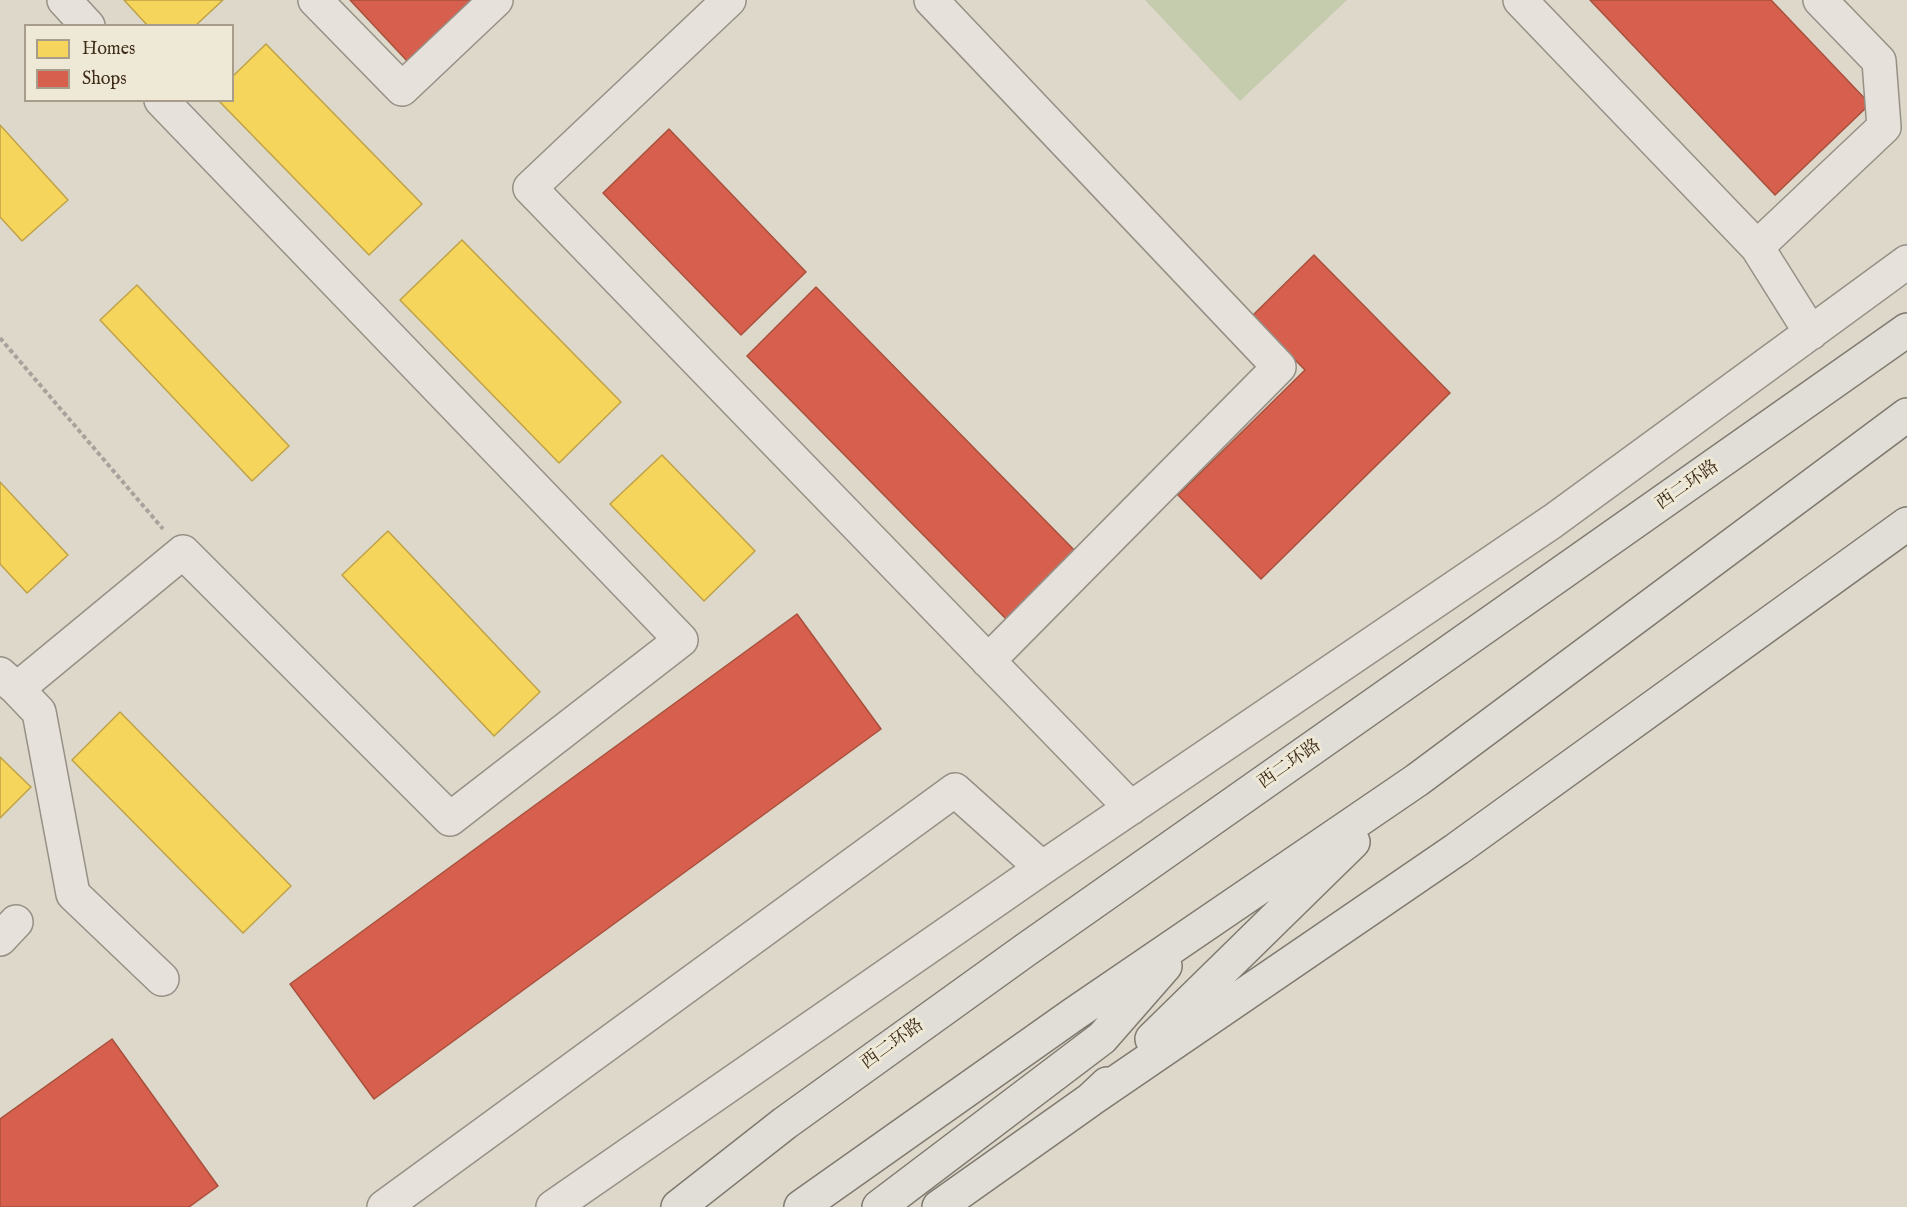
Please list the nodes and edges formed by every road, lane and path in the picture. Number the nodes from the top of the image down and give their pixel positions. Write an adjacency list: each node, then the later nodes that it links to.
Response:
1 (64, 0): 8 (street)
2 (315, 0): 3 (street)
3 (496, 0)
4 (729, 0): 18 (street)
5 (931, 0): 18 (street)
6 (1520, 0): 10 (street)
7 (1820, 0): 10 (street)
8 (86, 24)
9 (163, 102): 17 (street)
10 (1757, 247): 13 (street)
11 (1907, 262): 13 (street)
12 (1907, 330): 28 (highway, 西二环路)
13 (1811, 333): 21 (street)
14 (0, 338): 17 (path)
15 (1907, 415): 20 (highway)
16 (1907, 525): 25 (highway)
17 (183, 552): 19 (street)
18 (988, 661): 21 (street)
19 (9, 681): 24 (street)
20 (1416, 780): 23 (highway); 25 (highway)
21 (1131, 808): 22 (street)
22 (1042, 868): 26 (street); 27 (street)
23 (1196, 931): 29 (highway); 30 (highway)
24 (162, 979)
25 (1090, 1100): 31 (highway)
26 (384, 1207)
27 (553, 1207)
28 (678, 1207)
29 (801, 1207)
30 (879, 1207)
31 (939, 1207)

